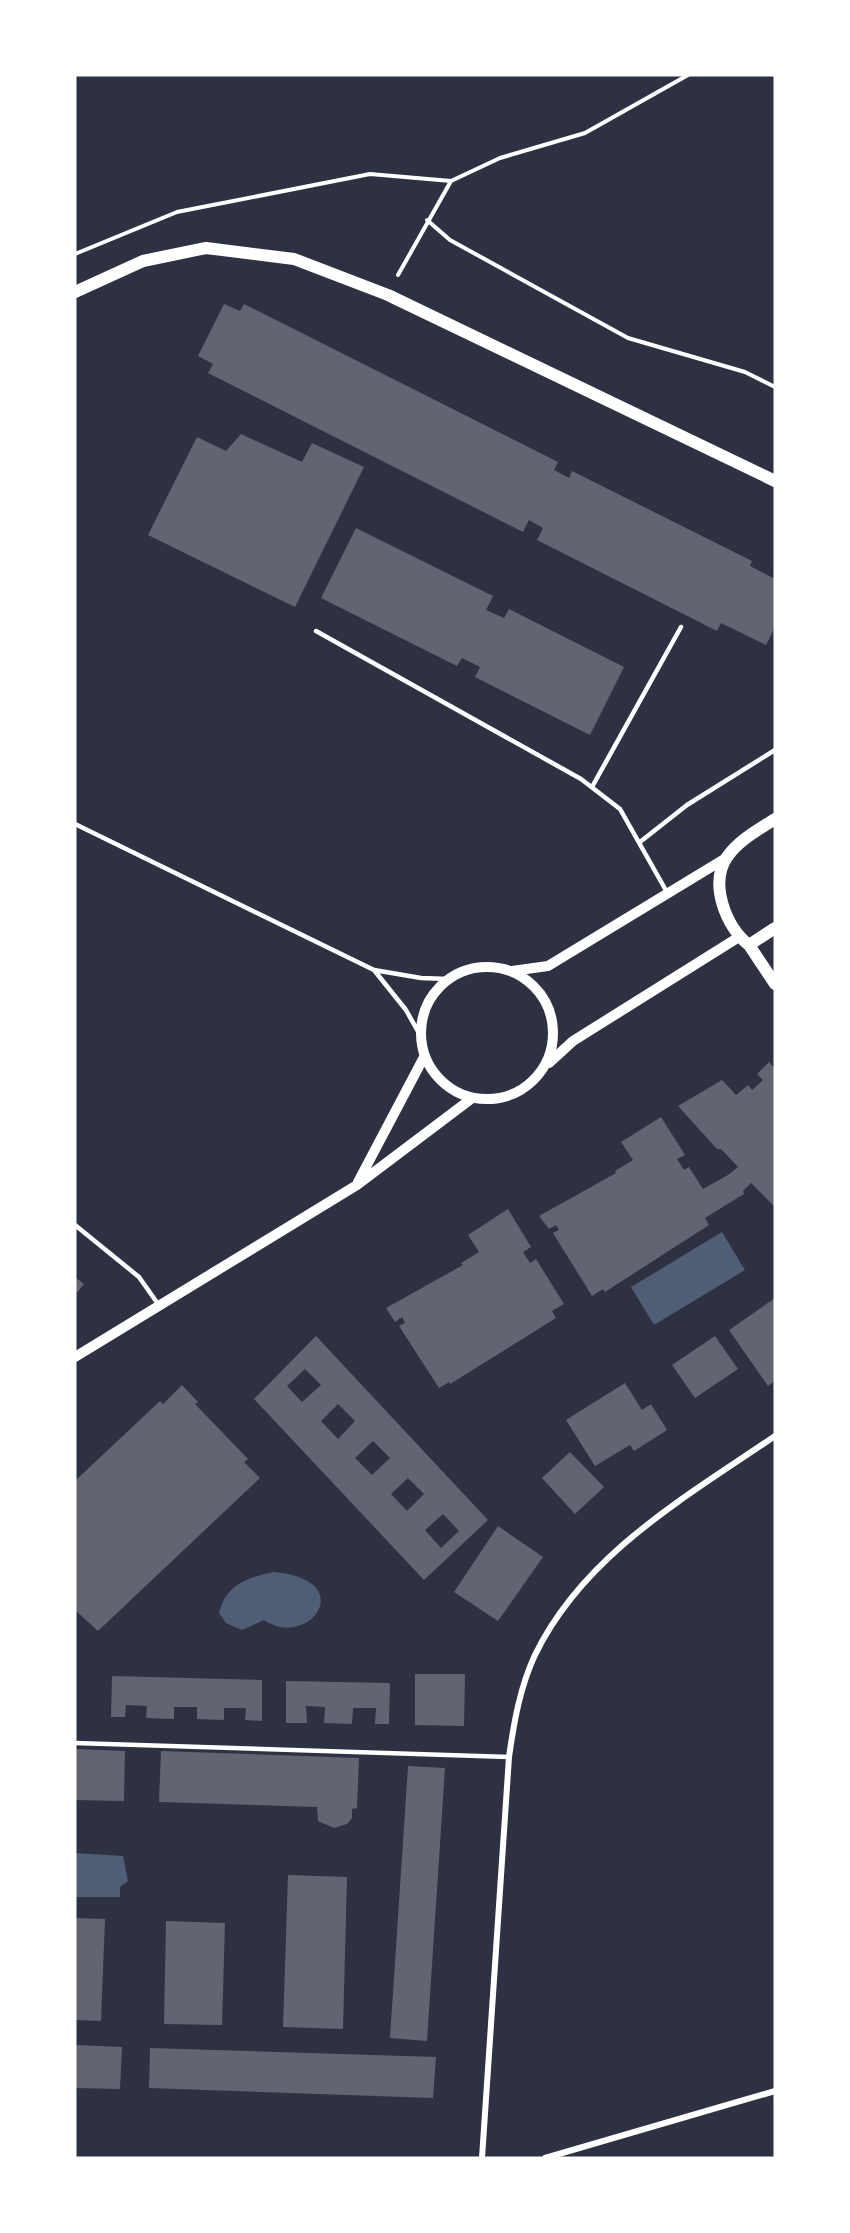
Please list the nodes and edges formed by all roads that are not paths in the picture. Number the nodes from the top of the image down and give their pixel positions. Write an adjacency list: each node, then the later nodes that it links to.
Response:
1 (75, 292): 2 (main road)
2 (775, 480)
3 (681, 627): 6 (lane)
4 (316, 631): 6 (lane)
5 (775, 750): 9 (lane)
6 (592, 787): 9 (lane)
7 (775, 819): 10 (main road)
8 (75, 824): 14 (lane)
9 (640, 842): 11 (lane)
10 (726, 858): 11 (street); 13 (main road)
11 (668, 894): 15 (street)
12 (775, 928): 13 (main road)
13 (744, 941): 17 (main road); 20 (street)
14 (374, 970): 16 (lane); 18 (lane)
15 (512, 971): 16 (street); 20 (street)
16 (448, 979): 18 (street)
17 (775, 984)
18 (420, 1035): 19 (street)
19 (424, 1057): 21 (street); 22 (street)
20 (546, 1065): 21 (street)
21 (471, 1098): 22 (street)
22 (357, 1185): 24 (street)
23 (75, 1225): 24 (lane)
24 (158, 1304): 25 (street)
25 (75, 1357)
26 (775, 1436): 28 (street)
27 (75, 1743): 28 (lane)
28 (509, 1757): 30 (street)
29 (775, 2091): 31 (street)
30 (482, 2158)
31 (545, 2158)

